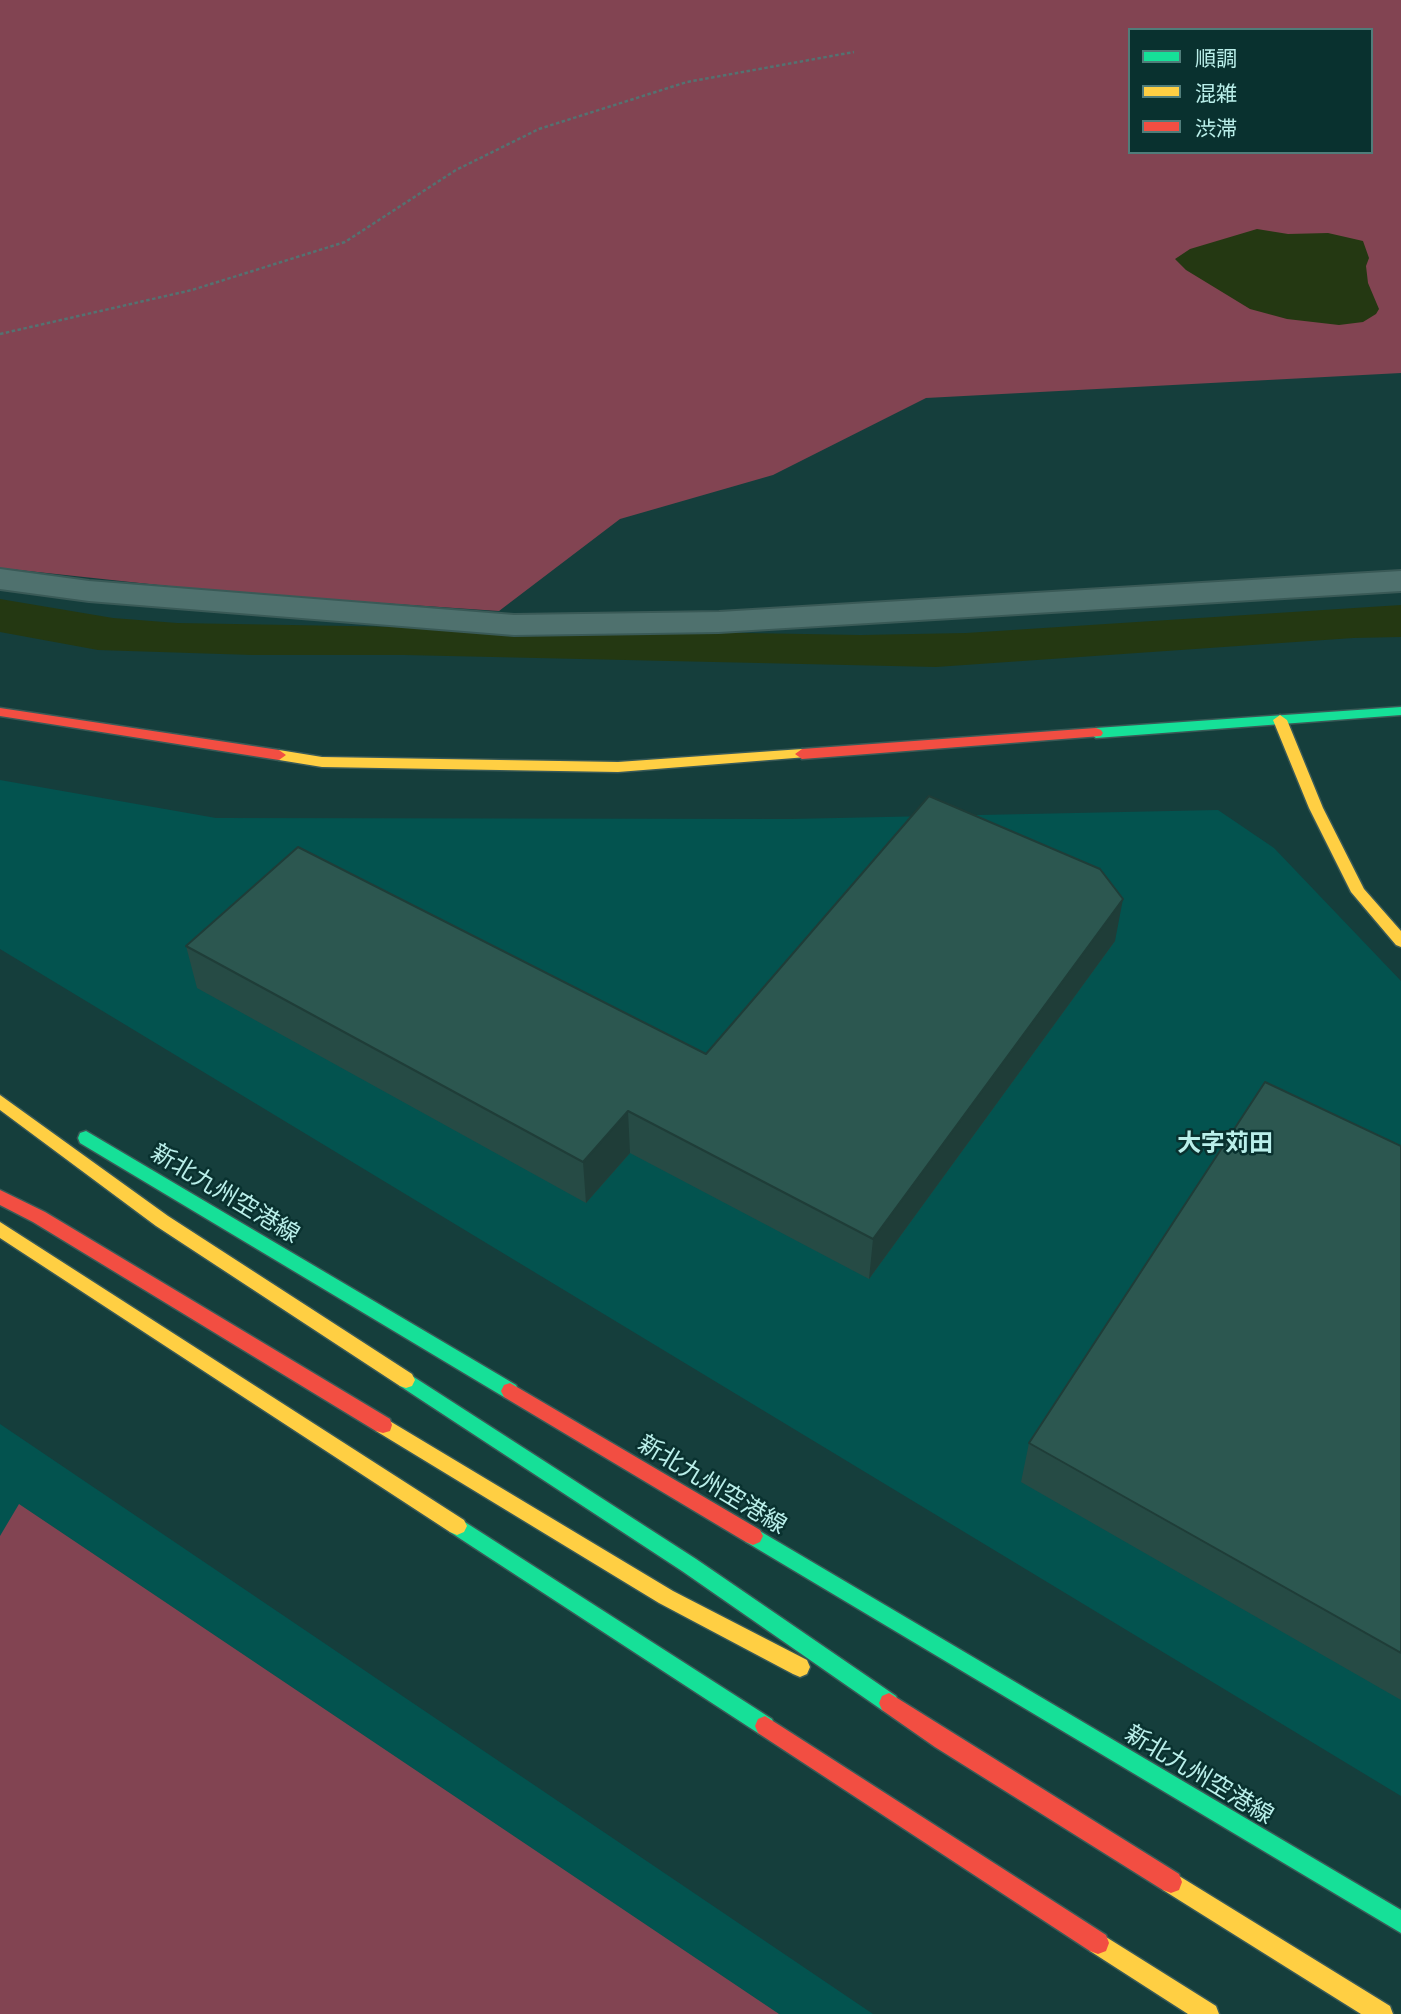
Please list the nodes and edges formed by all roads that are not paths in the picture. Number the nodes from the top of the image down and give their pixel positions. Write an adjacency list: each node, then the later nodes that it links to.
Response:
1 (0, 579): 2 (street)
2 (1401, 581)
3 (1401, 711): 5 (main road)
4 (0, 712): 5 (main road)
5 (1280, 720): 6 (main road)
6 (1401, 942)
7 (0, 1087): 9 (main road)
8 (0, 1101): 13 (main road)
9 (48, 1115)
10 (72, 1129): 14 (main road, 新北九州空港線)
11 (0, 1197): 13 (main road)
12 (0, 1229): 15 (main road)
13 (942, 1740): 16 (main road)
14 (1401, 1922)
15 (1208, 2014)
16 (1382, 2014)

